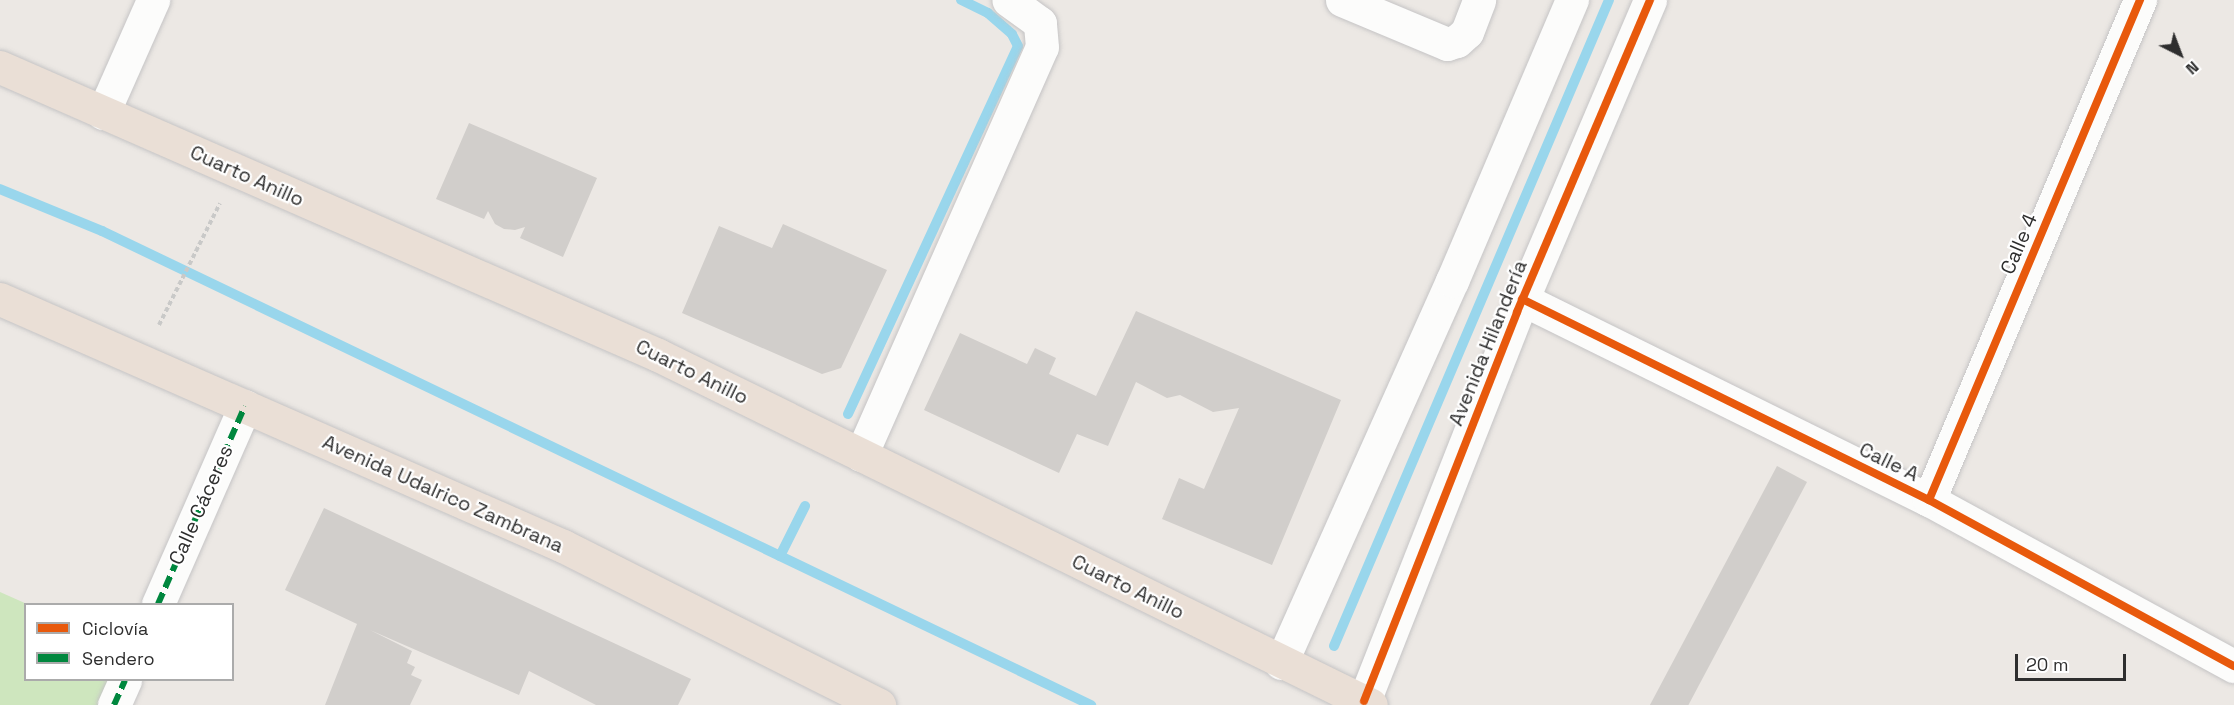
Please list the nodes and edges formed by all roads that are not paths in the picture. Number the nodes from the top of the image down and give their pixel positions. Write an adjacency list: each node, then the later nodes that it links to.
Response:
1 (153, 0): 9 (street)
2 (1008, 0): 13 (street)
3 (1342, 0): 4 (street)
4 (1479, 0)
5 (1572, 0): 16 (street)
6 (1650, 0): 11 (street, Avenida Hilandería)
7 (2140, 0): 14 (street, Calle 4)
8 (0, 68): 9 (highway, Cuarto Anillo)
9 (103, 113): 13 (highway, Cuarto Anillo)
10 (0, 299): 12 (highway, Avenida Udalrico Zambrana)
11 (1522, 299): 14 (street, Calle A); 19 (street, Avenida Hilandería)
12 (245, 406): 15 (street, Calle Cáceres); 21 (highway, Avenida Udalrico Zambrana)
13 (861, 455): 16 (highway, Cuarto Anillo)
14 (1929, 500): 17 (street, Calle A)
15 (158, 603)
16 (1281, 663): 19 (highway, Cuarto Anillo)
17 (2234, 666)
18 (125, 681): 20 (street)
19 (1367, 703)
20 (114, 705)
21 (879, 705)

